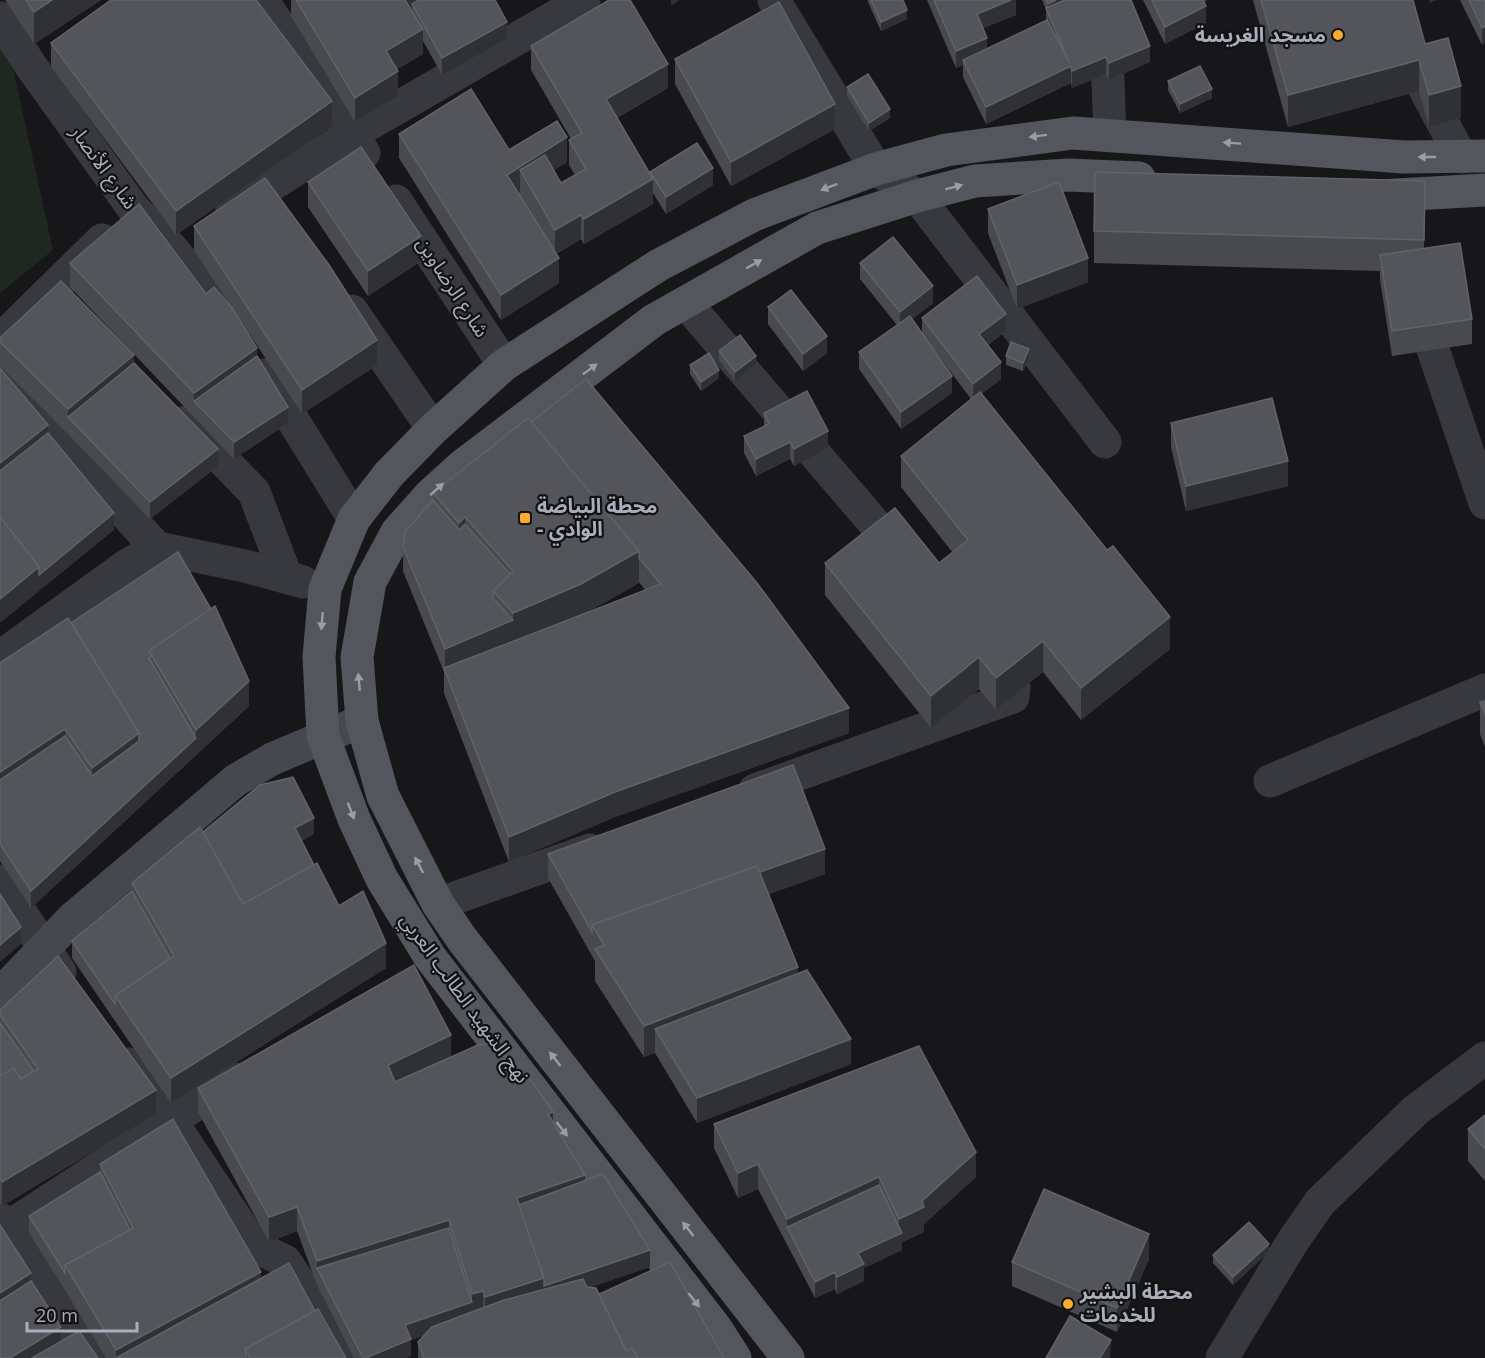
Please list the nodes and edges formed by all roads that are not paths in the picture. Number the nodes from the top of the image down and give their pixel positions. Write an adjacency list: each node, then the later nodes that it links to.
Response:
1 (262, 0): 9 (street, شارع الرضاوين)
2 (584, 0): 9 (street)
3 (774, 0): 12 (street)
4 (1089, 0): 10 (street)
5 (0, 18): 8 (street, شارع الأنصار)
6 (59, 46): 8 (street)
7 (1405, 52): 11 (street)
8 (31, 66): 19 (street, شارع الأنصار)
9 (352, 134): 14 (street); 27 (street, شارع الرضاوين)
10 (1110, 134): 11 (main road, نهج الشهيد الطالب العربي, one-way to 10); 12 (main road, نهج الشهيد الطالب العربي, one-way to 12)
11 (1473, 157)
12 (876, 170): 17 (street); 27 (main road, نهج الشهيد الطالب العربي, one-way to 27)
13 (1171, 180): 17 (main road, نهج الشهيد الطالب العربي, one-way to 13)
14 (267, 186): 20 (street); 22 (street)
15 (1485, 190): 18 (main road)
16 (1346, 194): 18 (main road)
17 (917, 196): 25 (main road, نهج الشهيد الطالب العربي, one-way to 17); 31 (street)
18 (1381, 196): 21 (street)
19 (133, 208): 22 (street, شارع الأنصار); 26 (street)
20 (287, 215)
21 (1393, 231)
22 (174, 251): 33 (street, شارع الأنصار)
23 (1408, 276): 32 (street)
24 (333, 283): 30 (street)
25 (686, 303): 36 (street); 41 (main road, نهج الشهيد الطالب العربي, one-way to 25)
26 (0, 340)
27 (504, 365): 30 (main road, نهج الشهيد الطالب العربي)
28 (0, 377): 34 (street)
29 (164, 398): 35 (street)
30 (432, 429): 33 (main road, نهج الشهيد الطالب العربي)
31 (1105, 442)
32 (1485, 503)
33 (354, 519): 37 (main road, نهج الشهيد الطالب العربي)
34 (157, 548): 35 (street); 39 (street)
35 (286, 576): 37 (street)
36 (922, 580)
37 (325, 589): 42 (main road, نهج الشهيد الطالب العربي, one-way to 42)
38 (968, 633): 44 (street)
39 (0, 657)
40 (1485, 690): 43 (street)
41 (362, 721): 42 (street); 47 (main road, نهج الشهيد الطالب العربي, one-way to 41)
42 (323, 736): 48 (street); 49 (main road, نهج الشهيد الطالب العربي, one-way to 49)
43 (1270, 781)
44 (730, 799)
45 (618, 840): 47 (street)
46 (0, 881): 48 (street)
47 (438, 904): 61 (main road, نهج الشهيد الطالب العربي, one-way to 47)
48 (43, 948): 51 (street); 52 (street)
49 (430, 957): 50 (street); 60 (main road, نهج الشهيد الطالب العربي, one-way to 60)
50 (400, 976)
51 (0, 994)
52 (78, 996)
53 (114, 1043): 56 (street)
54 (1485, 1058): 62 (street)
55 (260, 1063): 56 (street)
56 (170, 1119): 57 (street); 59 (street)
57 (3, 1223): 58 (street)
58 (93, 1358)
59 (343, 1358)
60 (735, 1358)
61 (788, 1358)
62 (1222, 1358)

